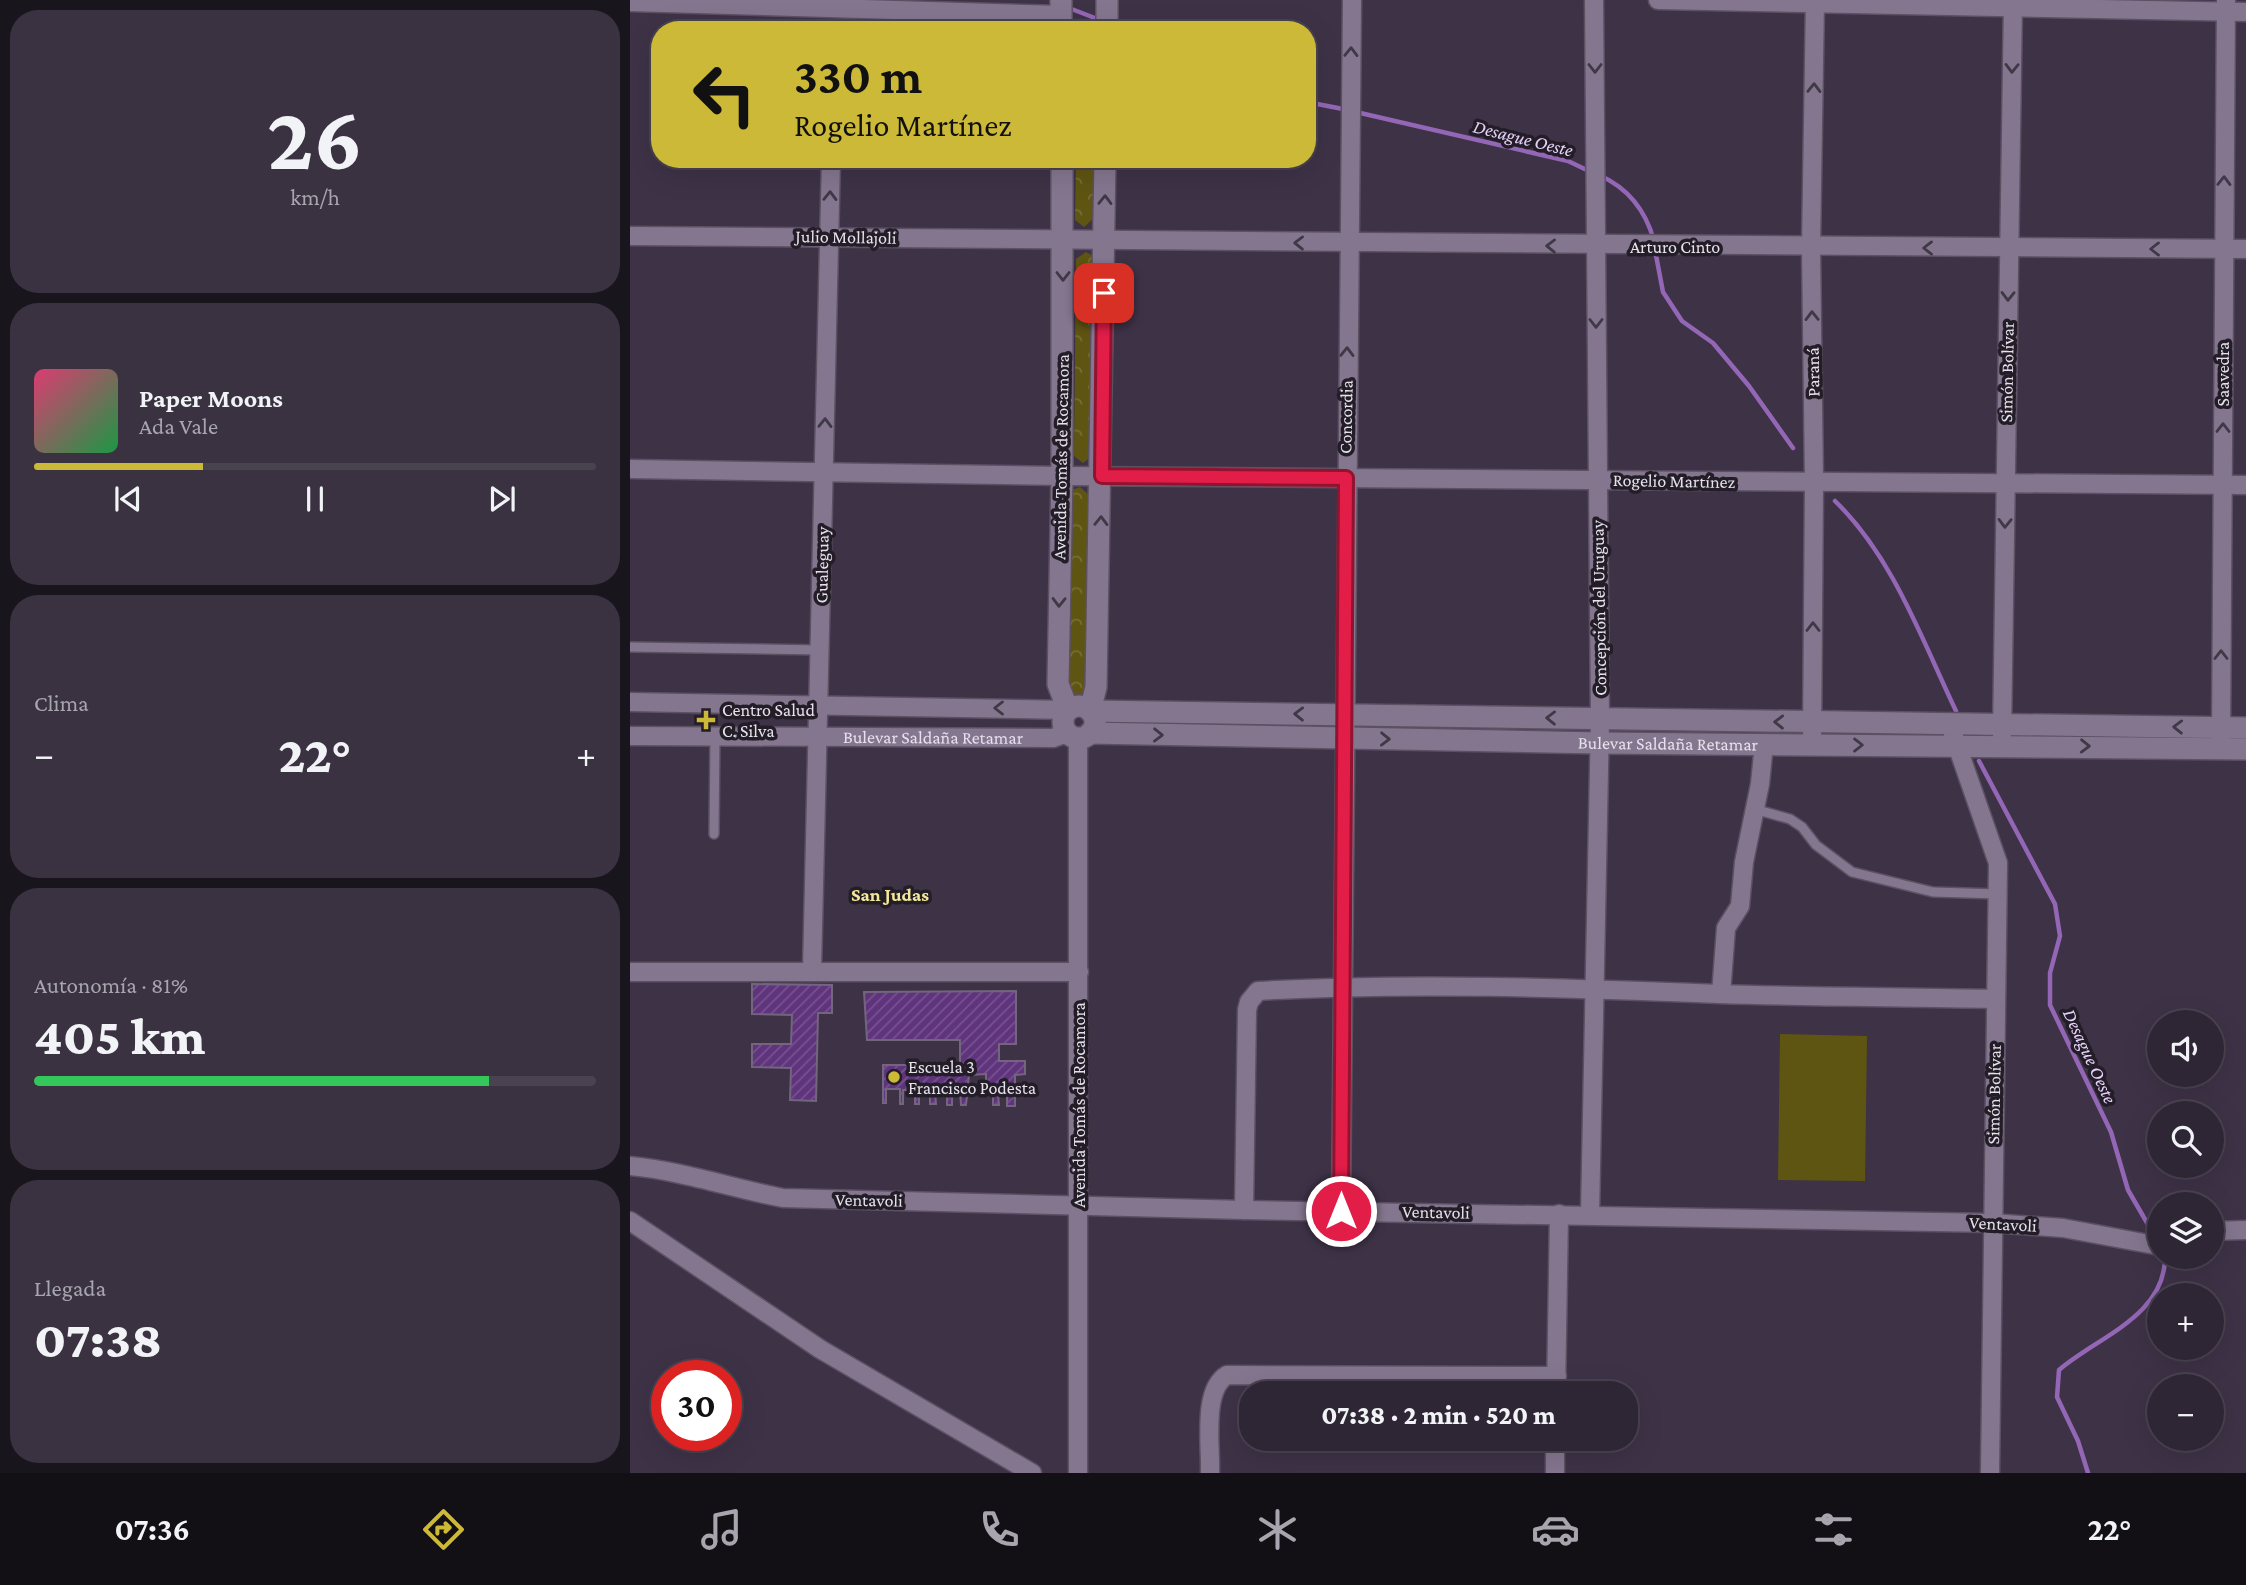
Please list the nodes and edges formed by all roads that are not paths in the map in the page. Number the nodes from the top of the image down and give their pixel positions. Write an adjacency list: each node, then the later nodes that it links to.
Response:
1 (1352, 0): 18 (street, Concordia, one-way to 1)
2 (1594, 0): 19 (street, Concepción del Uruguay, one-way to 19)
3 (1658, 0): 5 (street)
4 (630, 2): 7 (street)
5 (1815, 2): 6 (street); 20 (street, Paraná, one-way to 5)
6 (2013, 4): 8 (street); 21 (street, Simón Bolívar, one-way to 21)
7 (834, 5): 10 (street)
8 (2226, 6): 9 (street); 22 (street, Saavedra, one-way to 8)
9 (2246, 12)
10 (1061, 14)
11 (831, 168): 15 (street, Gualeguay, one-way to 11)
12 (1062, 168): 16 (street, Avenida Tomás de Rocamora)
13 (1105, 168): 17 (street, one-way to 13)
14 (630, 236): 15 (street, Julio Mollajoli)
15 (829, 237): 16 (street, Julio Mollajoli); 25 (street, Gualeguay, one-way to 15)
16 (1063, 240): 17 (street, Julio Mollajoli); 26 (street, Avenida Tomás de Rocamora, one-way to 26)
17 (1104, 241): 18 (street, Arturo Cinto, one-way to 17); 27 (street)
18 (1348, 243): 19 (street, Arturo Cinto, one-way to 18); 28 (street, Concordia, one-way to 18)
19 (1596, 246): 20 (street, Arturo Cinto); 29 (street, Concepción del Uruguay, one-way to 29)
20 (1811, 247): 21 (street, Arturo Cinto, one-way to 20); 30 (street, Paraná, one-way to 20)
21 (2008, 248): 22 (street, Arturo Cinto, one-way to 21); 33 (street, Simón Bolívar, one-way to 33)
22 (2223, 249): 23 (street, Arturo Cinto); 31 (street, Saavedra, one-way to 22)
23 (2246, 249)
24 (630, 469): 25 (street, Rogelio Martínez)
25 (824, 471): 26 (street, Rogelio Martínez); 35 (street, Gualeguay)
26 (1062, 476): 27 (street, Rogelio Martínez); 38 (street, Avenida Tomás de Rocamora, one-way to 38)
27 (1102, 476): 28 (street, Rogelio Martínez); 39 (street, one-way to 27)
28 (1346, 478): 29 (street, Rogelio Martínez); 40 (street, Concordia)
29 (1597, 480): 30 (street, Rogelio Martínez); 41 (street, Concepción del Uruguay)
30 (1814, 482): 33 (street, Rogelio Martínez); 44 (street, Paraná, one-way to 30)
31 (2222, 485): 32 (street, Rogelio Martínez); 33 (street, Rogelio Martínez); 51 (street, Saavedra, one-way to 31)
32 (2246, 485)
33 (2006, 486): 45 (street, Simón Bolívar, one-way to 45)
34 (630, 647): 35 (lane)
35 (820, 650): 37 (street, Gualeguay)
36 (630, 702): 37 (street, Bulevar Saldaña Retamar)
37 (818, 707): 38 (street, Bulevar Saldaña Retamar, one-way to 37); 49 (street, Gualeguay)
38 (1068, 710): 39 (street, Bulevar Saldaña Retamar); 46 (street)
39 (1090, 711): 40 (street, Bulevar Saldaña Retamar, one-way to 39); 46 (street)
40 (1346, 714): 41 (street, Bulevar Saldaña Retamar, one-way to 40); 50 (street, Concordia)
41 (1600, 719): 44 (street, Bulevar Saldaña Retamar, one-way to 41); 52 (street, Concepción del Uruguay)
42 (1951, 723): 44 (street, Bulevar Saldaña Retamar); 45 (street, Bulevar Saldaña Retamar); 54 (street, Simón Bolívar)
43 (2246, 728): 51 (street, Bulevar Saldaña Retamar)
44 (1812, 734): 53 (street, Bulevar Saldaña Retamar); 54 (street, Bulevar Saldaña Retamar, one-way to 54)
45 (2002, 734): 51 (street, Bulevar Saldaña Retamar); 54 (street, Bulevar Saldaña Retamar)
46 (1078, 735): 49 (street, Bulevar Saldaña Retamar); 50 (street, Bulevar Saldaña Retamar, one-way to 50); 61 (street, Avenida Tomás de Rocamora)
47 (630, 736): 48 (street, Bulevar Saldaña Retamar)
48 (715, 736): 49 (street, Bulevar Saldaña Retamar); 57 (lane)
49 (818, 737): 59 (street, Gualeguay)
50 (1346, 738): 52 (street, Bulevar Saldaña Retamar, one-way to 52); 62 (street, Concordia)
51 (2221, 738): 55 (street, Bulevar Saldaña Retamar)
52 (1599, 743): 53 (street, Bulevar Saldaña Retamar); 63 (street, Concepción del Uruguay)
53 (1764, 744): 56 (street)
54 (1956, 746): 58 (street, Simón Bolívar)
55 (2246, 749)
56 (1754, 809): 58 (lane); 64 (street)
57 (714, 834)
58 (1998, 894): 65 (street, Simón Bolívar)
59 (812, 970): 60 (street); 61 (street)
60 (630, 972)
61 (1079, 972): 67 (street, Avenida Tomás de Rocamora)
62 (1343, 986): 63 (street); 68 (street); 69 (street, Concordia)
63 (1597, 988): 64 (street); 71 (street, Concepción del Uruguay)
64 (1720, 994): 65 (street)
65 (1995, 999): 73 (street, Simón Bolívar)
66 (630, 1166): 67 (street, Ventavoli)
67 (1079, 1205): 68 (street, Ventavoli); 80 (street, Avenida Tomás de Rocamora)
68 (1244, 1210): 69 (street, Ventavoli)
69 (1341, 1211): 70 (street, Ventavoli)
70 (1559, 1214): 71 (street, Ventavoli); 78 (street)
71 (1590, 1215): 73 (street, Ventavoli)
72 (630, 1221): 81 (street)
73 (1992, 1223): 76 (street, Ventavoli); 84 (street, Simón Bolívar)
74 (2246, 1230): 75 (street)
75 (2224, 1231)
76 (2147, 1244)
77 (1446, 1381): 82 (street)
78 (1556, 1381)
79 (1555, 1451): 83 (street)
80 (1083, 1471)
81 (1032, 1473)
82 (1210, 1473)
83 (1555, 1473)
84 (1990, 1473)

